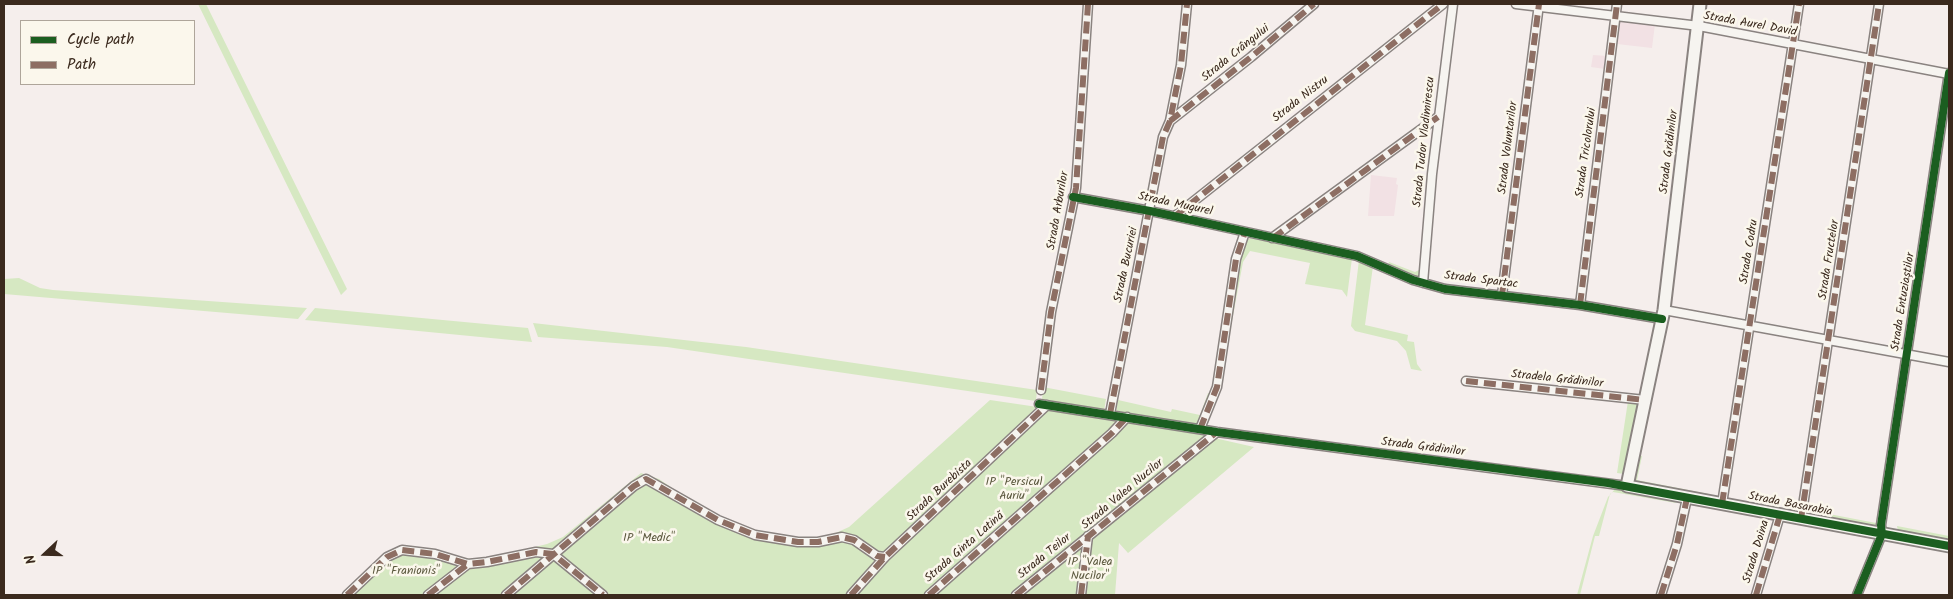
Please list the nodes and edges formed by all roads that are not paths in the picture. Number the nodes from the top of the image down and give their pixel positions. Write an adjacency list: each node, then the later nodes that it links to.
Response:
1 (1088, 4): 19 (street, Strada Arburilor)
2 (1187, 4): 18 (street, Strada Bucuriei)
3 (1314, 4): 18 (street, Strada Crângului)
4 (1443, 4): 21 (street, Strada Nistru)
5 (1453, 4): 17 (street, Strada Tudor Vladimirescu)
6 (1516, 4): 11 (street, Strada Aurel David)
7 (1617, 4): 12 (street, Strada Tricolorului)
8 (1700, 4): 13 (street, Strada Grădinilor)
9 (1799, 4): 14 (street, Strada Codru)
10 (1880, 4): 15 (street, Strada Fructelor)
11 (1539, 5): 12 (street, Strada Aurel David); 25 (street, Strada Voluntarilor)
12 (1616, 16): 13 (street, Strada Aurel David); 26 (street, Strada Tricolorului)
13 (1699, 26): 14 (street, Strada Aurel David); 27 (street, Strada Grădinilor)
14 (1793, 44): 15 (street, Strada Aurel David); 28 (street, Strada Codru)
15 (1871, 59): 16 (street, Strada Aurel David); 29 (street, Strada Fructelor)
16 (1949, 74): 30 (street, Strada Entuziaștilor)
17 (1438, 117): 23 (street); 24 (street, Strada Tudor Vladimirescu)
18 (1170, 121): 20 (street, Strada Bucuriei)
19 (1073, 198): 20 (street, Strada Mugurel); 33 (street, Strada Arburilor)
20 (1150, 211): 21 (street, Strada Mugurel); 36 (street, Strada Bucuriei)
21 (1175, 216): 22 (street, Strada Mugurel)
22 (1245, 232): 23 (street, Strada Mugurel); 38 (street)
23 (1272, 238): 24 (street, Strada Spartac)
24 (1423, 283): 25 (street, Strada Spartac)
25 (1502, 295): 26 (street, Strada Spartac)
26 (1580, 305): 27 (street, Strada Spartac)
27 (1664, 314): 28 (street, Strada Spartac); 34 (street, Strada Grădinilor)
28 (1751, 326): 29 (street, Strada Spartac); 42 (street, Strada Codru)
29 (1829, 340): 30 (street, Strada Spartac); 44 (street, Strada Fructelor)
30 (1908, 354): 31 (street, Strada Spartac); 45 (street, Strada Entuziaștilor)
31 (1949, 362)
32 (1466, 381): 34 (street, Stradela Grădinilor)
33 (1041, 390)
34 (1646, 400): 40 (street, Strada Grădinilor)
35 (1043, 404): 36 (street, Strada Grădinilor); 49 (street, Strada Burebista)
36 (1110, 414): 37 (street, Strada Grădinilor)
37 (1127, 417): 38 (street, Strada Grădinilor); 56 (street, Strada Ginta Latină)
38 (1200, 429): 39 (street, Strada Grădinilor)
39 (1217, 432): 40 (street, Strada Grădinilor); 46 (street, Strada Valea Nucilor)
40 (1627, 486): 41 (street, Strada Basarabia)
41 (1687, 498): 42 (street, Strada Basarabia); 59 (street)
42 (1722, 504): 43 (street, Strada Basarabia)
43 (1780, 516): 44 (street, Strada Basarabia); 60 (street, Strada Doina)
44 (1801, 519): 45 (street, Strada Basarabia)
45 (1882, 534): 47 (street, Strada Basarabia); 61 (street, Strada Entuziaștilor)
46 (1088, 536): 57 (street, Strada Teilor); 58 (street, Strada Valea Nucilor)
47 (1949, 546)
48 (553, 554): 49 (street); 50 (street); 53 (street); 54 (street)
49 (885, 557): 55 (street, Strada Burebista)
50 (468, 564): 51 (street); 52 (street)
51 (347, 595)
52 (428, 595)
53 (506, 595)
54 (602, 595)
55 (851, 595)
56 (929, 595)
57 (1016, 595)
58 (1081, 595)
59 (1661, 595)
60 (1756, 595)
61 (1857, 595)

